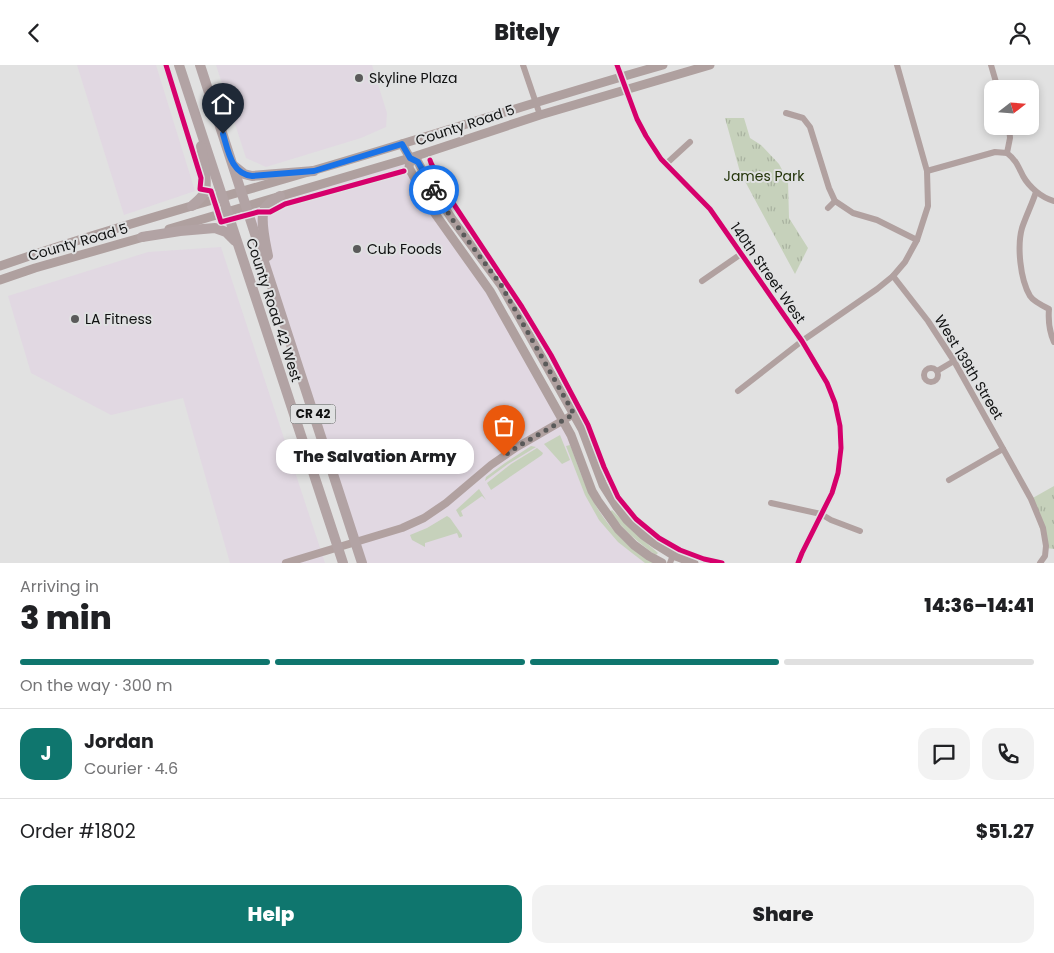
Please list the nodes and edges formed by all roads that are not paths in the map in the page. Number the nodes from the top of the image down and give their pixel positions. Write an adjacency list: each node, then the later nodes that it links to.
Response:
1 (179, 65): 15 (highway, County Road 42 West / CR 42)
2 (200, 65): 21 (highway, County Road 42 West / CR 42)
3 (523, 65): 12 (street)
4 (618, 65): 9 (street, 140th Street West)
5 (663, 65): 9 (main road, County Road 5)
6 (710, 65): 11 (main road, County Road 5)
7 (897, 65): 24 (street)
8 (991, 65): 10 (street)
9 (621, 77): 11 (street, 140th Street West); 12 (main road, County Road 5)
10 (995, 80)
11 (626, 89): 14 (main road, County Road 5); 22 (street, 140th Street West)
12 (536, 103): 14 (street); 18 (main road, County Road 5)
13 (786, 113): 29 (street)
14 (540, 115): 20 (main road, County Road 5)
15 (198, 121): 28 (highway, County Road 42 West / CR 42); 31 (highway)
16 (1010, 135): 19 (street)
17 (690, 142): 22 (street)
18 (402, 144): 20 (main road); 23 (main road, County Road 5)
19 (1007, 153): 24 (street); 26 (street)
20 (410, 158): 27 (main road, County Road 5); 50 (main road); 51 (main road)
21 (233, 164): 23 (highway); 25 (highway, County Road 42 West / CR 42)
22 (666, 164): 38 (street, 140th Street West)
23 (314, 171): 25 (main road, County Road 5)
24 (927, 171): 36 (street)
25 (242, 191): 28 (main road, County Road 5); 32 (highway, County Road 42 West / CR 42)
26 (1036, 192): 30 (street); 44 (street)
27 (280, 196): 32 (main road, County Road 5); 43 (highway)
28 (223, 197): 31 (main road, County Road 5); 34 (highway, County Road 42 West / CR 42)
29 (835, 201): 33 (street); 36 (street)
30 (1054, 201)
31 (192, 206): 39 (main road, County Road 5)
32 (246, 206): 34 (main road, County Road 5); 43 (highway, County Road 42 West / CR 42)
33 (828, 208)
34 (228, 212): 35 (main road, County Road 5); 37 (highway, County Road 42 West / CR 42)
35 (142, 237): 37 (highway); 41 (main road, County Road 5)
36 (917, 240): 40 (street)
37 (239, 247): 58 (highway, County Road 42 West / CR 42)
38 (741, 254): 42 (street); 45 (street, 140th Street West)
39 (0, 266)
40 (893, 276): 45 (street); 47 (street, West 139th Street)
41 (0, 280)
42 (702, 281)
43 (273, 287): 57 (highway, County Road 42 West / CR 42)
44 (1051, 309): 46 (street)
45 (802, 341): 49 (street, 140th Street West); 55 (street, 140th Street West)
46 (1054, 342)
47 (954, 361): 48 (street); 52 (street, West 139th Street)
48 (937, 371)
49 (738, 391)
50 (574, 414): 51 (street); 59 (main road)
51 (563, 421): 57 (street); 63 (main road)
52 (1003, 449): 53 (street); 66 (street, West 139th Street)
53 (949, 479)
54 (771, 503): 55 (street)
55 (821, 514): 56 (street); 65 (street, 140th Street West)
56 (860, 531)
57 (356, 543): 58 (street); 62 (highway, County Road 42 West / CR 42)
58 (338, 548): 60 (street); 61 (highway, County Road 42 West / CR 42)
59 (672, 559): 64 (main road)
60 (286, 563)
61 (343, 563)
62 (362, 563)
63 (662, 563)
64 (694, 563)
65 (798, 563)
66 (1040, 563)

